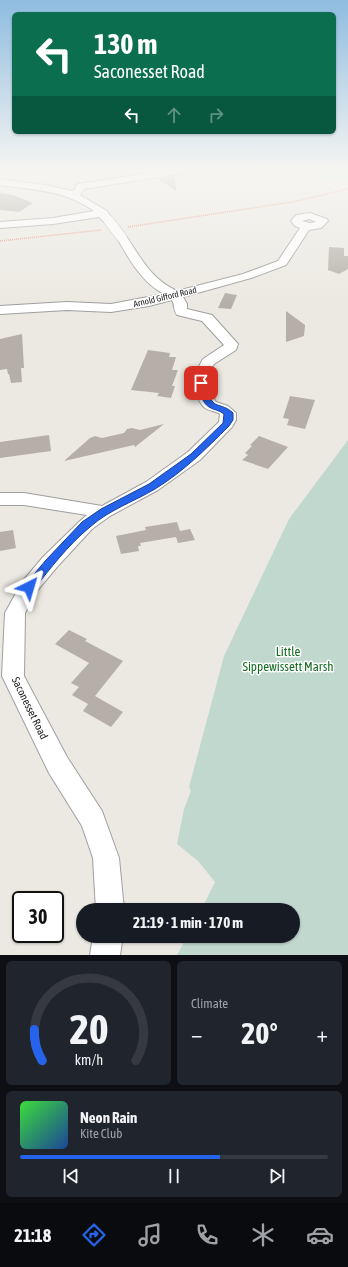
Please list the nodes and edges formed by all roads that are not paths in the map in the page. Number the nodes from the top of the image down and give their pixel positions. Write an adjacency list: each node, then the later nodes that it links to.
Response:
1 (102, 214): 2 (street)
2 (106, 217): 3 (street); 5 (street, bridge)
3 (0, 225)
4 (306, 227): 5 (street, Arnold Gifford Road)
5 (175, 295): 6 (street, Arnold Gifford Road); 8 (street, Saconesset Road)
6 (0, 310)
7 (0, 499): 8 (street)
8 (104, 512): 9 (street, Saconesset Road)
9 (109, 903)
10 (107, 943): 11 (street)
11 (105, 955)

